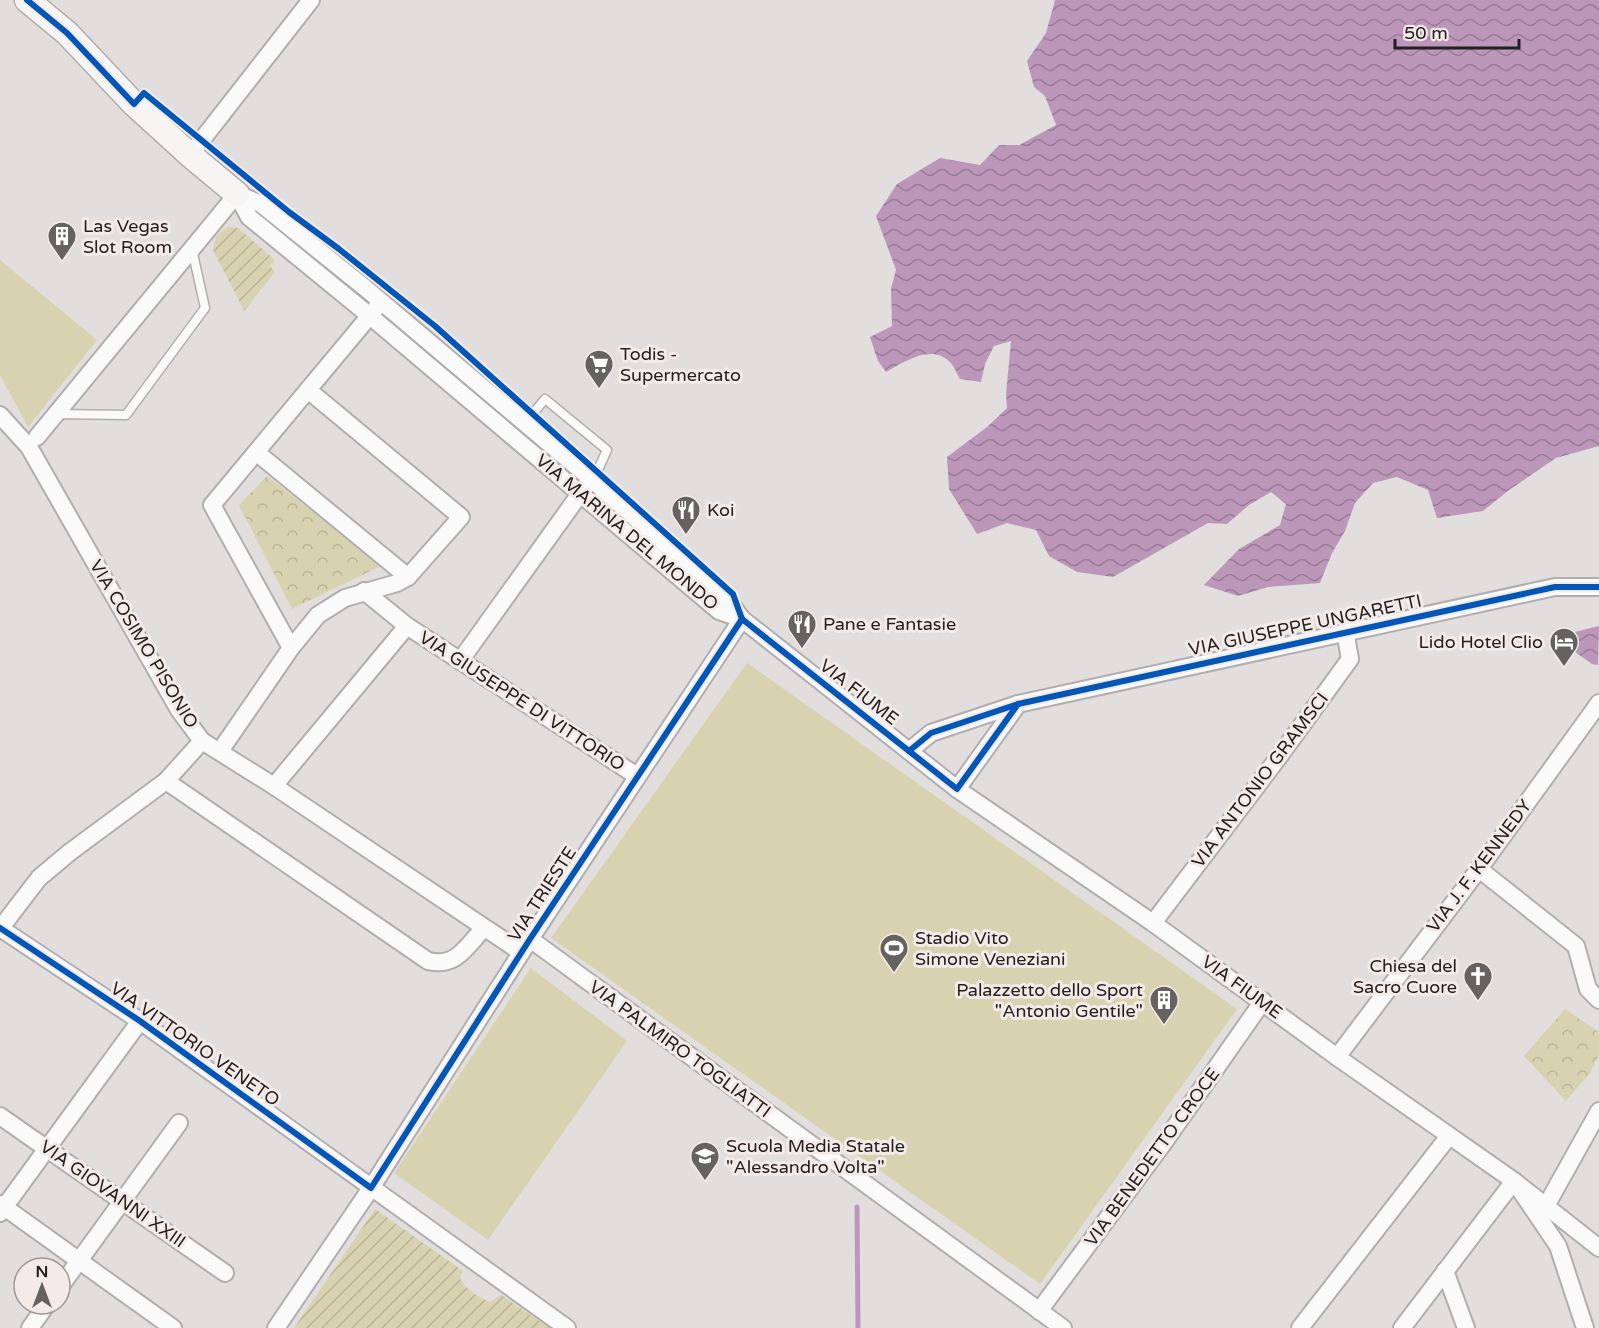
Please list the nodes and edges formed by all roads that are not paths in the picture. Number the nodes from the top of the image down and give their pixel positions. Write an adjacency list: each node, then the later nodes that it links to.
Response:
1 (27, 0): 3 (street, VIA MARINA DEL MONDO)
2 (311, 0): 3 (street)
3 (190, 155): 4 (street, VIA MARINA DEL MONDO)
4 (237, 194): 5 (street); 6 (street, VIA MARINA DEL MONDO); 7 (street, VIA MARINA DEL MONDO)
5 (192, 248): 9 (street); 9 (lane)
6 (382, 302): 7 (street); 11 (street, VIA MARINA DEL MONDO)
7 (370, 316): 8 (street); 15 (street, VIA MARINA DEL MONDO)
8 (308, 390): 13 (street); 16 (street)
9 (56, 414): 12 (street)
10 (0, 415): 26 (street, VIA COSIMO PISONIO)
11 (525, 423): 14 (street, VIA MARINA DEL MONDO); 14 (lane)
12 (37, 437)
13 (256, 452): 16 (street); 22 (street)
14 (591, 478): 15 (street); 19 (street, VIA MARINA DEL MONDO)
15 (580, 492): 19 (street, VIA MARINA DEL MONDO); 23 (street)
16 (408, 577): 18 (street)
17 (1599, 587): 21 (street, VIA GIUSEPPE UNGARETTI)
18 (364, 591): 20 (street, VIA GIUSEPPE DI VITTORIO); 22 (street)
19 (742, 619): 27 (street, VIA FIUME); 29 (street, VIA TRIESTE)
20 (407, 626): 23 (street, VIA GIUSEPPE DI VITTORIO); 31 (street, VIA GIUSEPPE DI VITTORIO)
21 (1345, 631): 25 (street, VIA GIUSEPPE UNGARETTI); 34 (street, VIA ANTONIO GRAMSCI)
22 (291, 648): 28 (street)
23 (460, 661): 29 (street, VIA GIUSEPPE DI VITTORIO)
24 (1599, 703): 33 (street, VIA J. F. KENNEDY)
25 (1018, 704): 27 (street, VIA GIUSEPPE UNGARETTI); 32 (street)
26 (202, 741): 28 (street, VIA COSIMO PISONIO); 30 (street)
27 (909, 751): 32 (street, VIA FIUME)
28 (220, 752): 31 (street, VIA COSIMO PISONIO)
29 (637, 776): 37 (street, VIA TRIESTE)
30 (166, 781): 35 (street); 36 (street)
31 (274, 786): 36 (street, VIA COSIMO PISONIO)
32 (957, 789): 34 (street, VIA FIUME)
33 (1479, 869): 38 (street); 41 (street, VIA J. F. KENNEDY)
34 (1153, 923): 39 (street, VIA FIUME)
35 (0, 928): 40 (street, VIA VITTORIO VENETO)
36 (484, 928): 37 (street, VIA COSIMO PISONIO)
37 (526, 946): 48 (street, VIA TRIESTE); 57 (street, VIA PALMIRO TOGLIATTI)
38 (1599, 1000)
39 (1263, 1002): 41 (street, VIA FIUME); 57 (street, VIA BENEDETTO CROCE)
40 (140, 1021): 46 (street); 48 (street, VIA VITTORIO VENETO)
41 (1337, 1057): 45 (street, VIA FIUME)
42 (1599, 1111): 50 (street)
43 (0, 1116): 46 (street, VIA GIOVANNI XXIII)
44 (178, 1123): 49 (street)
45 (1449, 1136): 47 (street, VIA FIUME); 62 (street)
46 (46, 1148): 49 (street, VIA GIOVANNI XXIII); 51 (street)
47 (1514, 1181): 50 (street, VIA FIUME); 55 (street); 65 (street)
48 (371, 1188): 59 (street, VIA TRIESTE); 60 (street, VIA VITTORIO VENETO)
49 (122, 1201): 53 (street); 56 (street, VIA GIOVANNI XXIII)
50 (1546, 1206): 52 (street, VIA FIUME)
51 (1, 1208): 53 (street)
52 (1599, 1248)
53 (79, 1261): 54 (street); 58 (street)
54 (72, 1271)
55 (1445, 1271): 63 (street); 64 (street)
56 (225, 1273)
57 (1039, 1311): 61 (street, VIA PALMIRO TOGLIATTI)
58 (173, 1328)
59 (276, 1328)
60 (567, 1328)
61 (1063, 1328)
62 (1300, 1328)
63 (1402, 1328)
64 (1466, 1328)
65 (1585, 1328)

